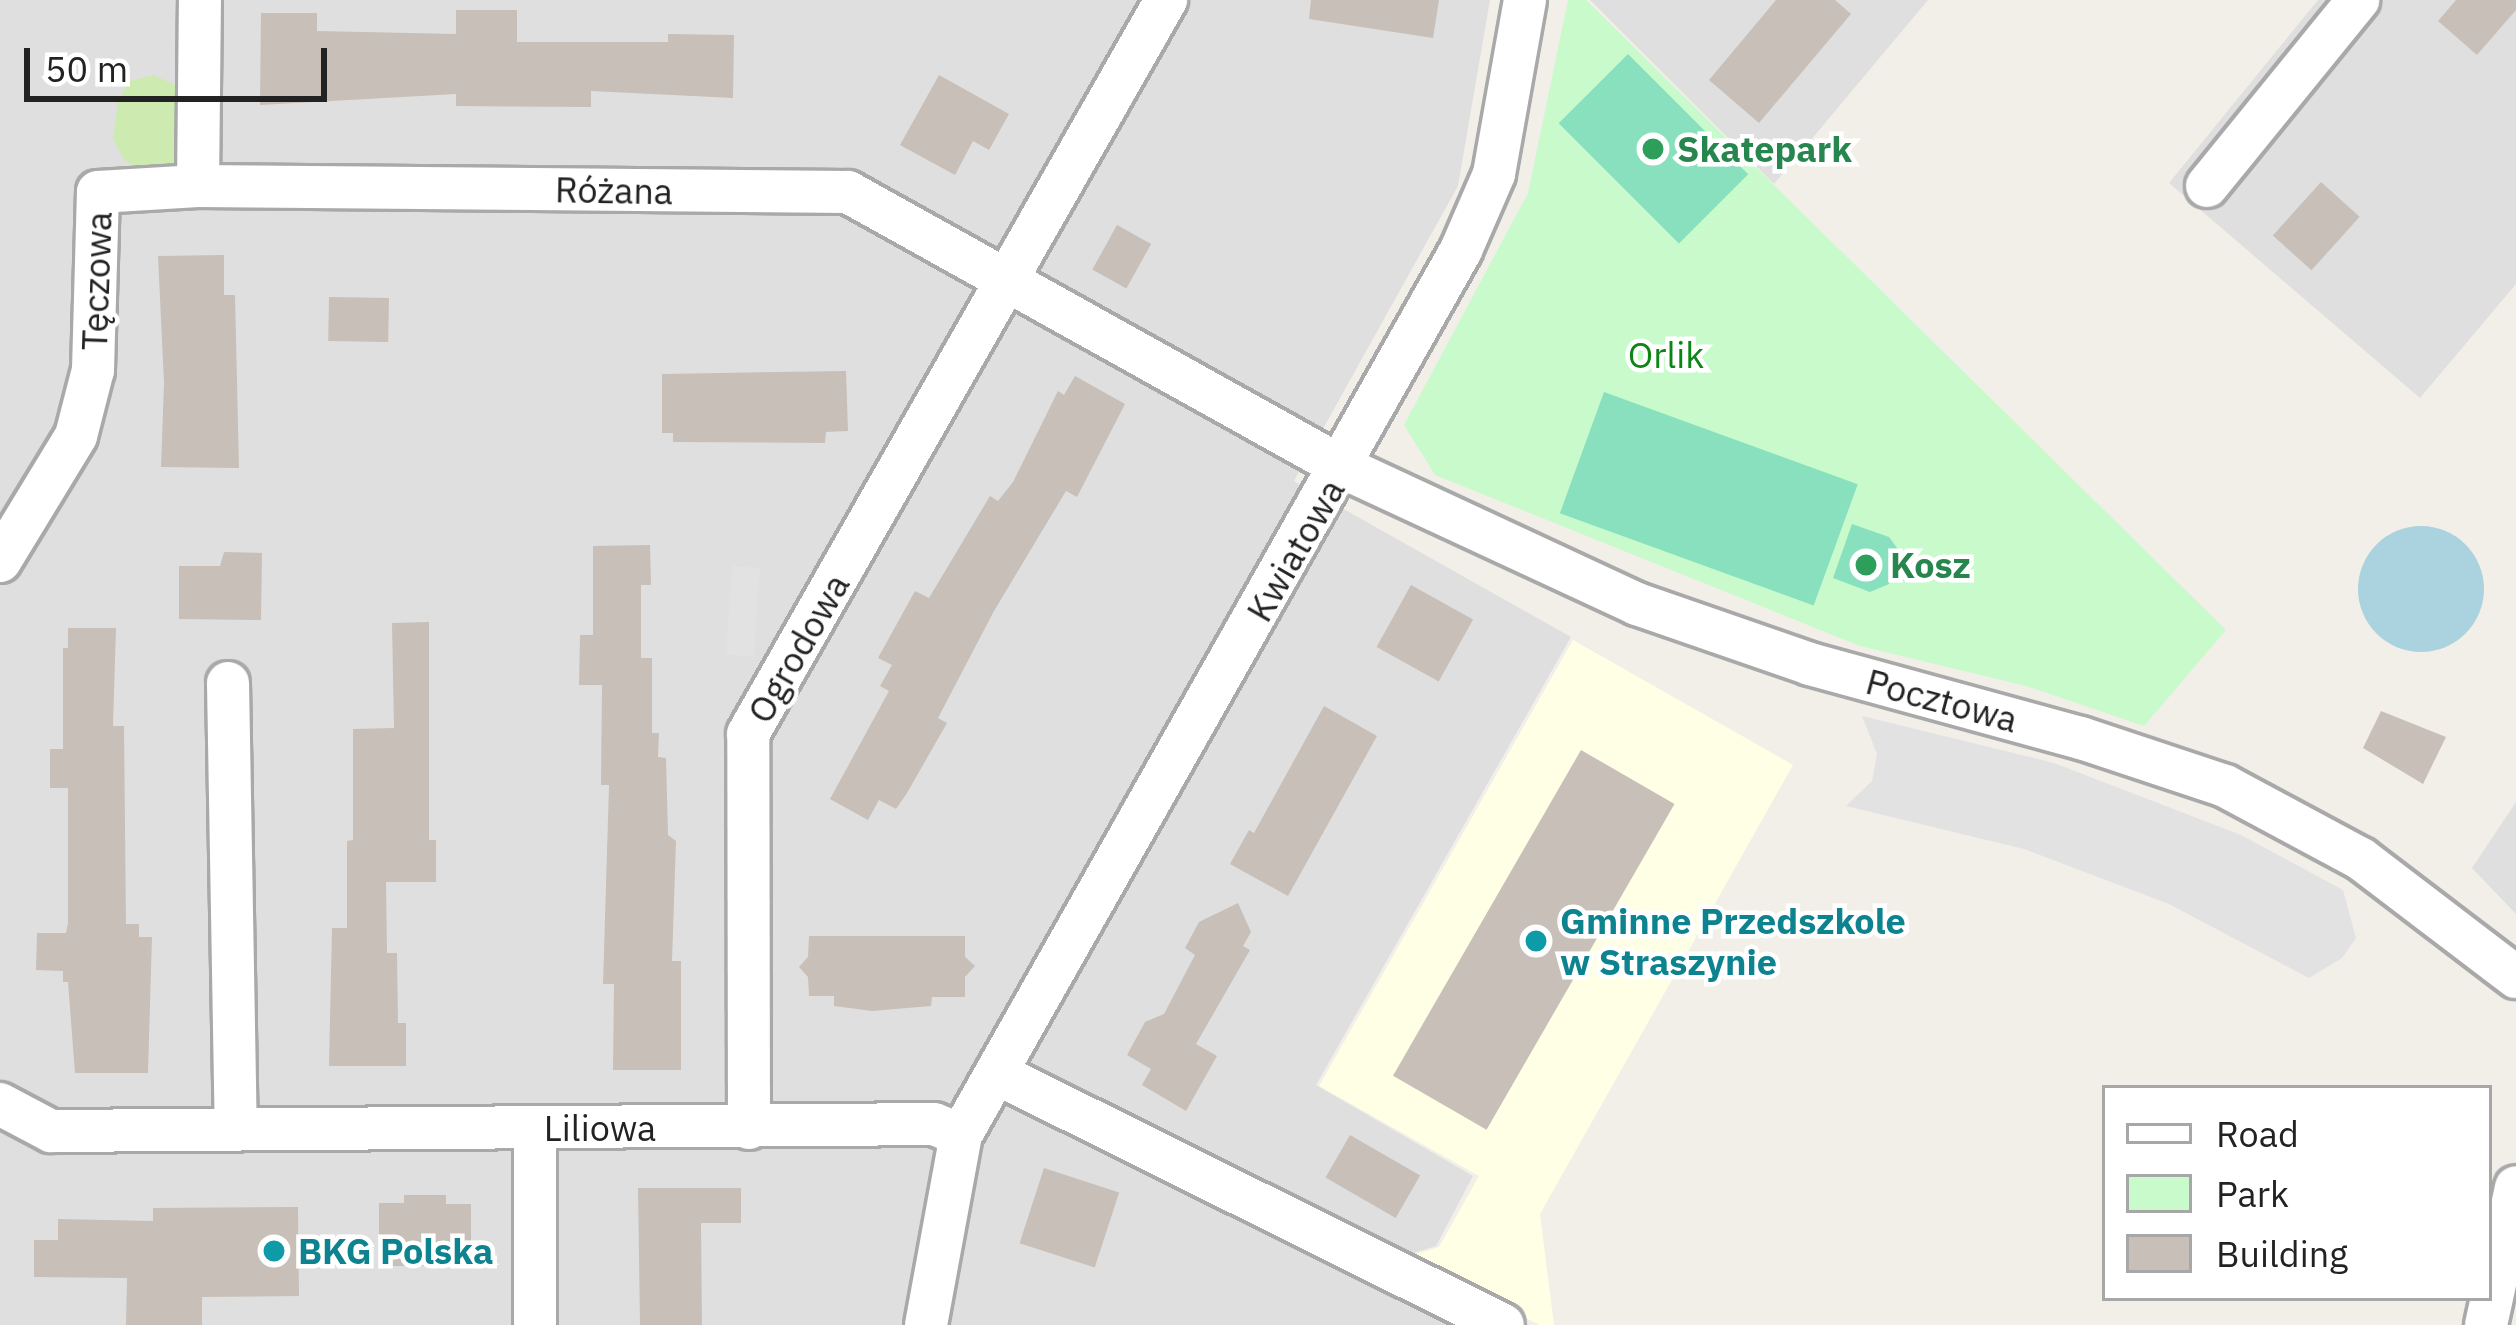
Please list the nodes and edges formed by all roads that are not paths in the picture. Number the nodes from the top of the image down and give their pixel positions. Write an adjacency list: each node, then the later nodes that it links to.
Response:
1 (200, 0): 5 (street)
2 (1166, 0): 7 (street)
3 (1525, 0): 8 (street, Kwiatowa)
4 (2358, 0): 6 (street)
5 (198, 186): 7 (street, Różana); 9 (street, Tęczowa)
6 (2207, 186)
7 (1006, 282): 8 (street, Różana); 16 (street, Ogrodowa)
8 (1342, 467): 11 (street, Pocztowa); 12 (street, Kwiatowa)
9 (0, 561)
10 (228, 683): 14 (street)
11 (2516, 977)
12 (995, 1072): 17 (street, Kwiatowa); 22 (street)
13 (0, 1104): 14 (street, Liliowa)
14 (236, 1128): 15 (street, Liliowa)
15 (535, 1128): 16 (street, Liliowa); 20 (street)
16 (748, 1128): 17 (street, Liliowa)
17 (961, 1135): 21 (street, Kwiatowa)
18 (2516, 1187): 19 (street)
19 (2492, 1297)
20 (535, 1325)
21 (926, 1325)
22 (1503, 1325)

